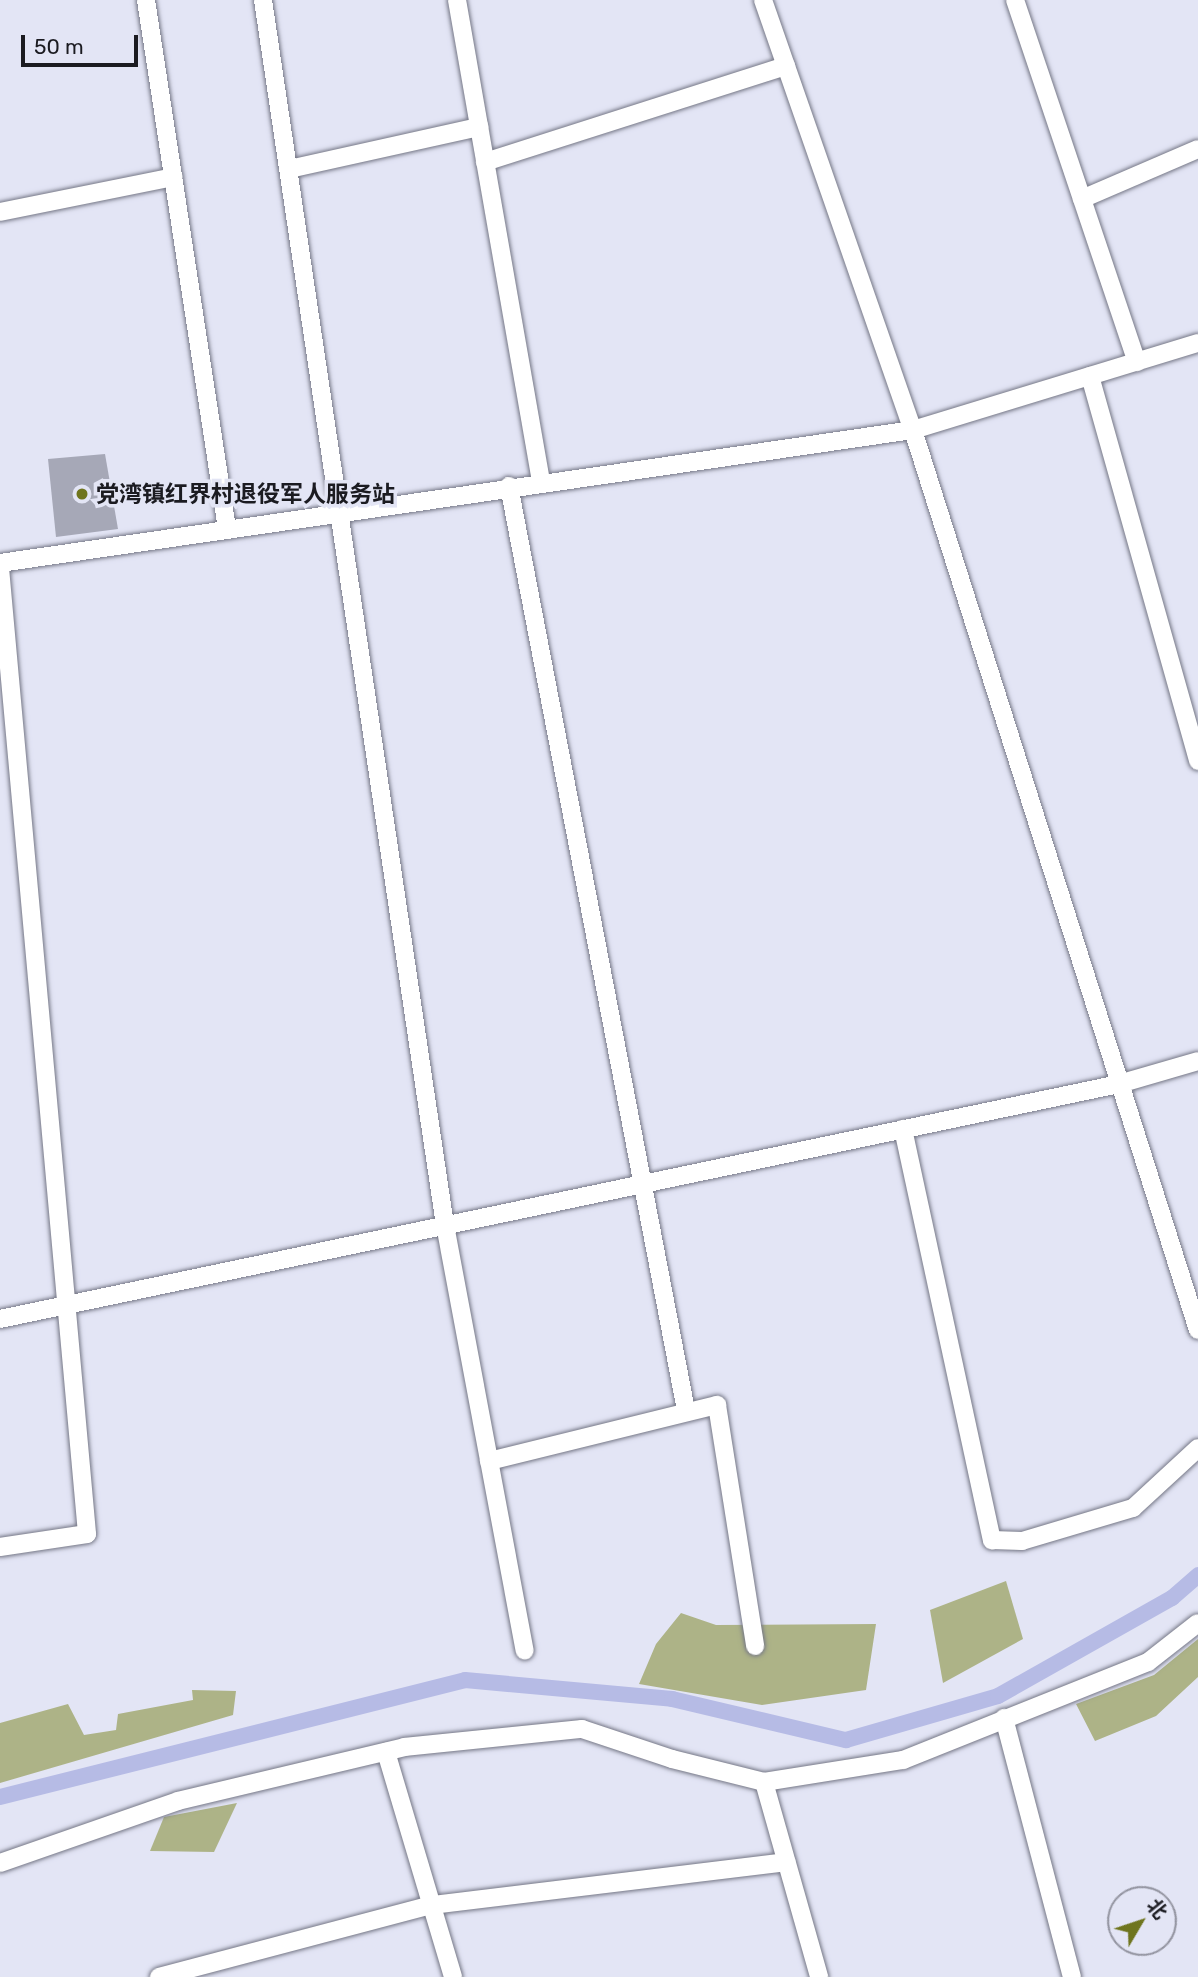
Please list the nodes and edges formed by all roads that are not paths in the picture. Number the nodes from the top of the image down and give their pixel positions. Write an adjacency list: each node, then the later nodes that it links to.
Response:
1 (146, 0): 11 (street)
2 (263, 0): 10 (street)
3 (457, 0): 7 (street)
4 (763, 0): 6 (street)
5 (1015, 0): 12 (street)
6 (786, 66): 9 (street); 17 (street)
7 (479, 127): 9 (street); 10 (street)
8 (1198, 149): 12 (street)
9 (485, 162): 18 (street)
10 (289, 169): 20 (street)
11 (173, 177): 13 (street); 21 (street)
12 (1082, 199): 15 (street)
13 (0, 212)
14 (1198, 343): 15 (street)
15 (1137, 362): 16 (street)
16 (1090, 376): 17 (street); 23 (street)
17 (913, 430): 18 (street); 25 (street)
18 (541, 481): 19 (street)
19 (509, 486): 20 (street); 27 (street)
20 (341, 511): 21 (street); 28 (street)
21 (227, 529): 22 (street)
22 (0, 565): 29 (street)
23 (1198, 761)
24 (1198, 1061): 25 (street)
25 (1119, 1084): 26 (street); 31 (street)
26 (903, 1129): 27 (street); 33 (street)
27 (644, 1184): 28 (street); 32 (street)
28 (445, 1226): 29 (street); 34 (street)
29 (68, 1305): 30 (street); 35 (street)
30 (0, 1319)
31 (1198, 1330)
32 (686, 1410): 34 (street); 37 (street)
33 (1198, 1448)
34 (489, 1461): 38 (street)
35 (0, 1547)
36 (1198, 1623): 39 (street)
37 (755, 1646)
38 (525, 1651)
39 (1004, 1718): 41 (street); 49 (street)
40 (386, 1752): 41 (street); 43 (street); 44 (street)
41 (764, 1782): 42 (street)
42 (786, 1861): 44 (street); 48 (street)
43 (0, 1863)
44 (432, 1905): 45 (street); 47 (street)
45 (203, 1971): 46 (street)
46 (159, 1977)
47 (453, 1977)
48 (819, 1977)
49 (1072, 1977)

